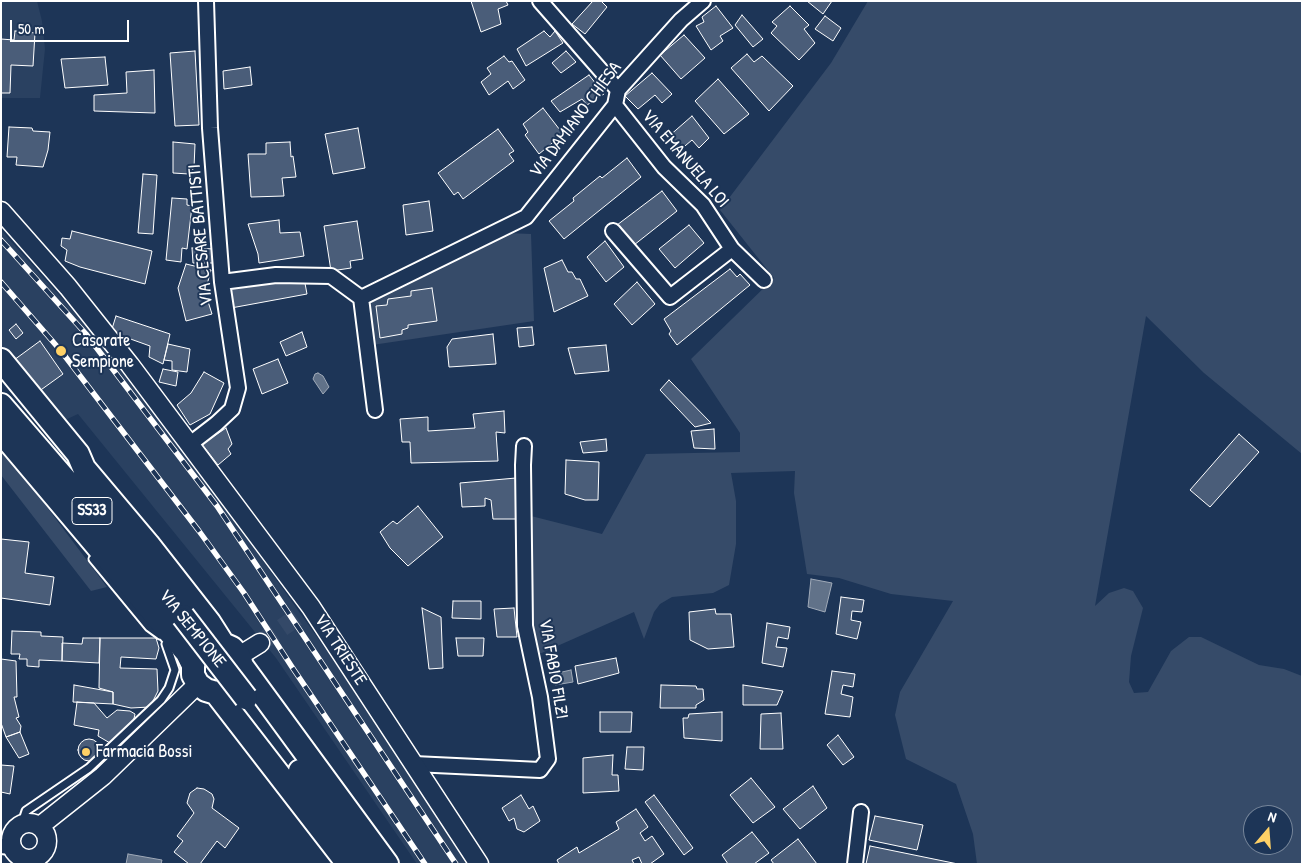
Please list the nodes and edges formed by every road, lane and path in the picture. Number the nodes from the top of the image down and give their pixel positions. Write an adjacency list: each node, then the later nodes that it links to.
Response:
1 (206, 1): 10 (street, VIA CESARE BATTISTI)
2 (540, 1): 4 (street)
3 (703, 1): 4 (street, VIA DAMIANO CHIESA)
4 (618, 90): 5 (street, VIA DAMIANO CHIESA)
5 (615, 105): 8 (street, VIA EMANUELA LOI); 11 (street, VIA DAMIANO CHIESA)
6 (1, 210): 16 (street, VIA TRIESTE)
7 (613, 231): 8 (street)
8 (732, 249): 9 (street, VIA EMANUELA LOI)
9 (764, 280)
10 (222, 282): 11 (street); 16 (street, VIA CESARE BATTISTI)
11 (361, 298): 14 (street)
12 (1, 360): 20 (main road)
13 (1, 405): 30 (main road, VIA SEMPIONE / SS33, bridge)
14 (375, 410)
15 (1, 432): 21 (main road)
16 (190, 444): 22 (street, VIA TRIESTE)
17 (524, 446): 22 (street, VIA FABIO FILZI)
18 (88, 553): 23 (lane)
19 (260, 642): 20 (street)
20 (235, 656): 21 (main road); 21 (main road); 31 (main road)
21 (202, 681): 23 (street); 29 (main road)
22 (414, 764): 32 (street, VIA TRIESTE)
23 (74, 789): 25 (lane); 26 (street)
24 (861, 812): 33 (street)
25 (22, 823): 26 (street); 27 (street)
26 (40, 826): 28 (street)
27 (6, 847): 28 (street)
28 (35, 861)
29 (348, 864)
30 (368, 864)
31 (387, 864)
32 (479, 864)
33 (855, 864)

